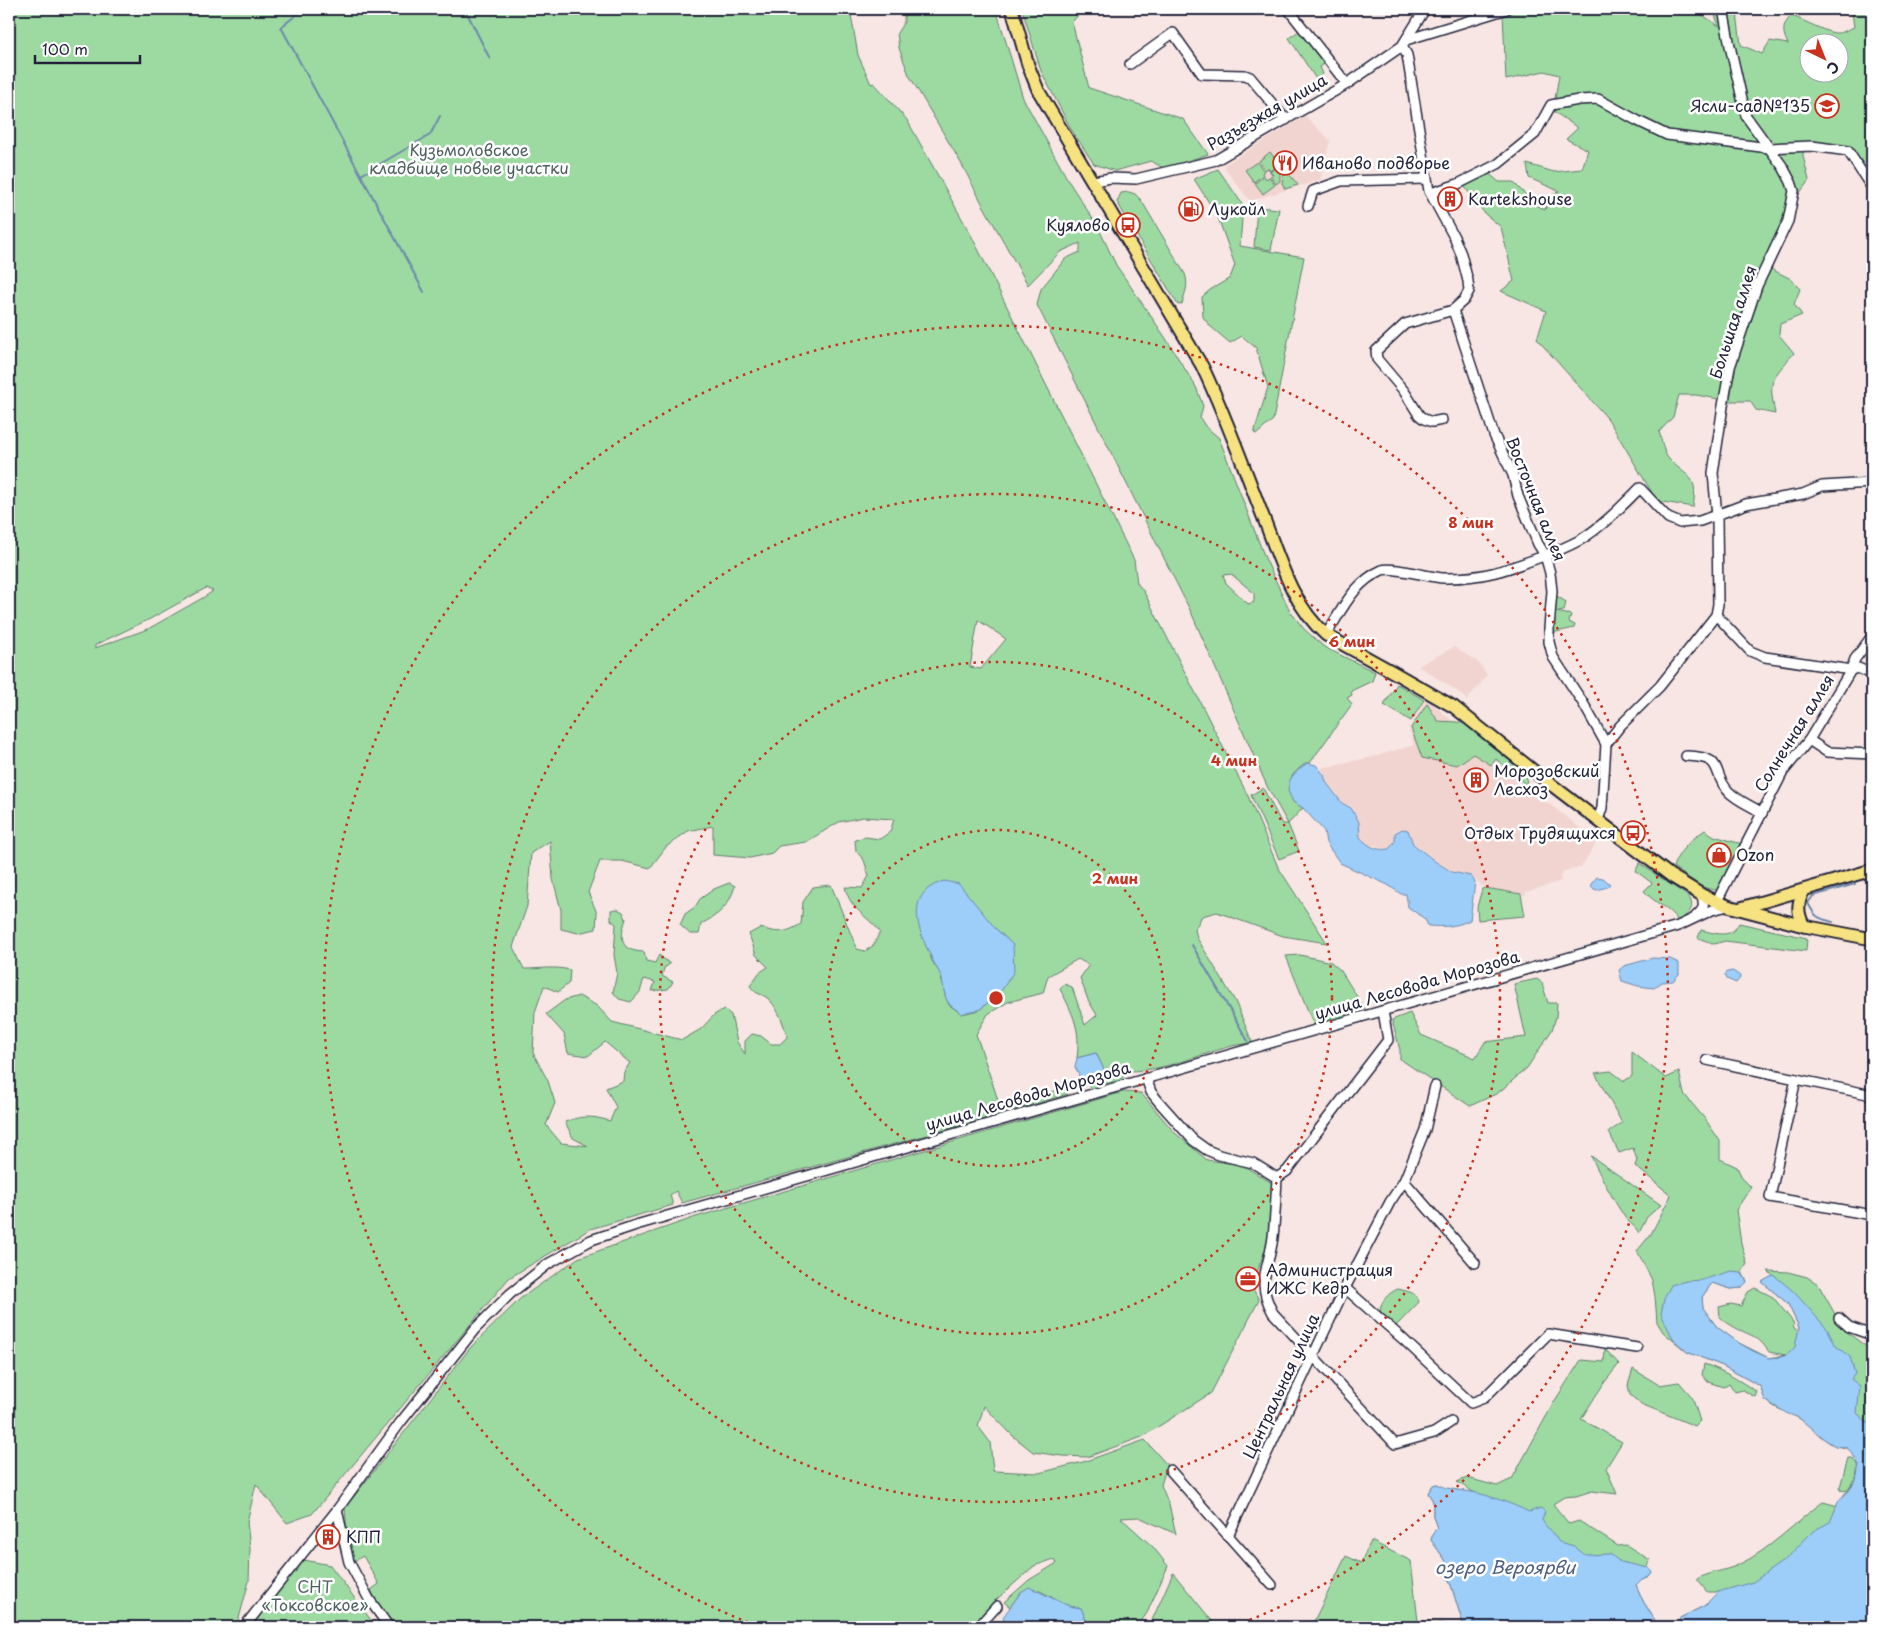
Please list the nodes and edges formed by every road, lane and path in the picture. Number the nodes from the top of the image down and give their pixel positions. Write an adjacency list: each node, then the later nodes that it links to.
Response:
1 (1012, 9): 12 (main road)
2 (1288, 9): 8 (street)
3 (1425, 9): 6 (street, Разъезжая улица)
4 (1506, 9): 6 (street)
5 (1723, 9): 10 (street, Большая аллея)
6 (1404, 43): 8 (street, Разъезжая улица); 11 (street)
7 (1130, 64): 9 (street)
8 (1347, 84): 9 (street, Разъезжая улица)
9 (1286, 120): 12 (street, Разъезжая улица)
10 (1769, 148): 13 (street); 14 (street); 19 (street, Большая аллея)
11 (1426, 179): 14 (street); 15 (street)
12 (1093, 181): 22 (main road)
13 (1872, 188)
14 (1431, 193): 16 (street)
15 (1308, 206)
16 (1453, 310): 17 (street); 20 (street, Восточная аллея)
17 (1442, 420)
18 (1872, 483): 19 (street)
19 (1717, 516): 20 (street); 21 (street, Большая аллея)
20 (1545, 556): 22 (street); 27 (street, Восточная аллея)
21 (1716, 615): 24 (street); 27 (street)
22 (1326, 635): 31 (main road)
23 (1872, 636): 24 (street, Солнечная аллея)
24 (1851, 670): 25 (street); 26 (street, Солнечная аллея)
25 (1872, 674)
26 (1809, 740): 28 (street); 30 (street, Солнечная аллея)
27 (1606, 744): 31 (street)
28 (1872, 754)
29 (1686, 756): 30 (street)
30 (1762, 813): 35 (street, Солнечная аллея)
31 (1598, 820): 34 (main road)
32 (1872, 870): 33 (main road)
33 (1804, 890): 35 (main road); 37 (main road)
34 (1702, 895): 35 (main road); 36 (street)
35 (1728, 905): 36 (street, улица Лесовода Морозова); 37 (main road)
36 (1694, 917): 39 (street, улица Лесовода Морозова)
37 (1804, 926): 38 (main road)
38 (1872, 939)
39 (1383, 1011): 41 (street, улица Лесовода Морозова); 45 (street)
40 (1707, 1060): 42 (street)
41 (1146, 1078): 45 (street); 56 (street, улица Лесовода Морозова)
42 (1796, 1079): 44 (street); 47 (street)
43 (1435, 1086): 46 (street, Центральная улица)
44 (1872, 1095)
45 (1278, 1178): 53 (street)
46 (1404, 1181): 48 (street); 49 (street, Центральная улица)
47 (1872, 1215)
48 (1476, 1263)
49 (1345, 1288): 52 (street); 53 (street, Центральная улица)
50 (1839, 1318): 51 (street)
51 (1872, 1335)
52 (1637, 1348)
53 (1312, 1356): 54 (street); 57 (street, Центральная улица)
54 (1451, 1422)
55 (1170, 1470): 57 (street)
56 (337, 1510): 60 (street, улица Лесовода Морозова); 61 (street)
57 (1228, 1536): 58 (street)
58 (1272, 1585)
59 (997, 1606): 62 (street)
60 (244, 1627)
61 (389, 1627)
62 (978, 1627)

